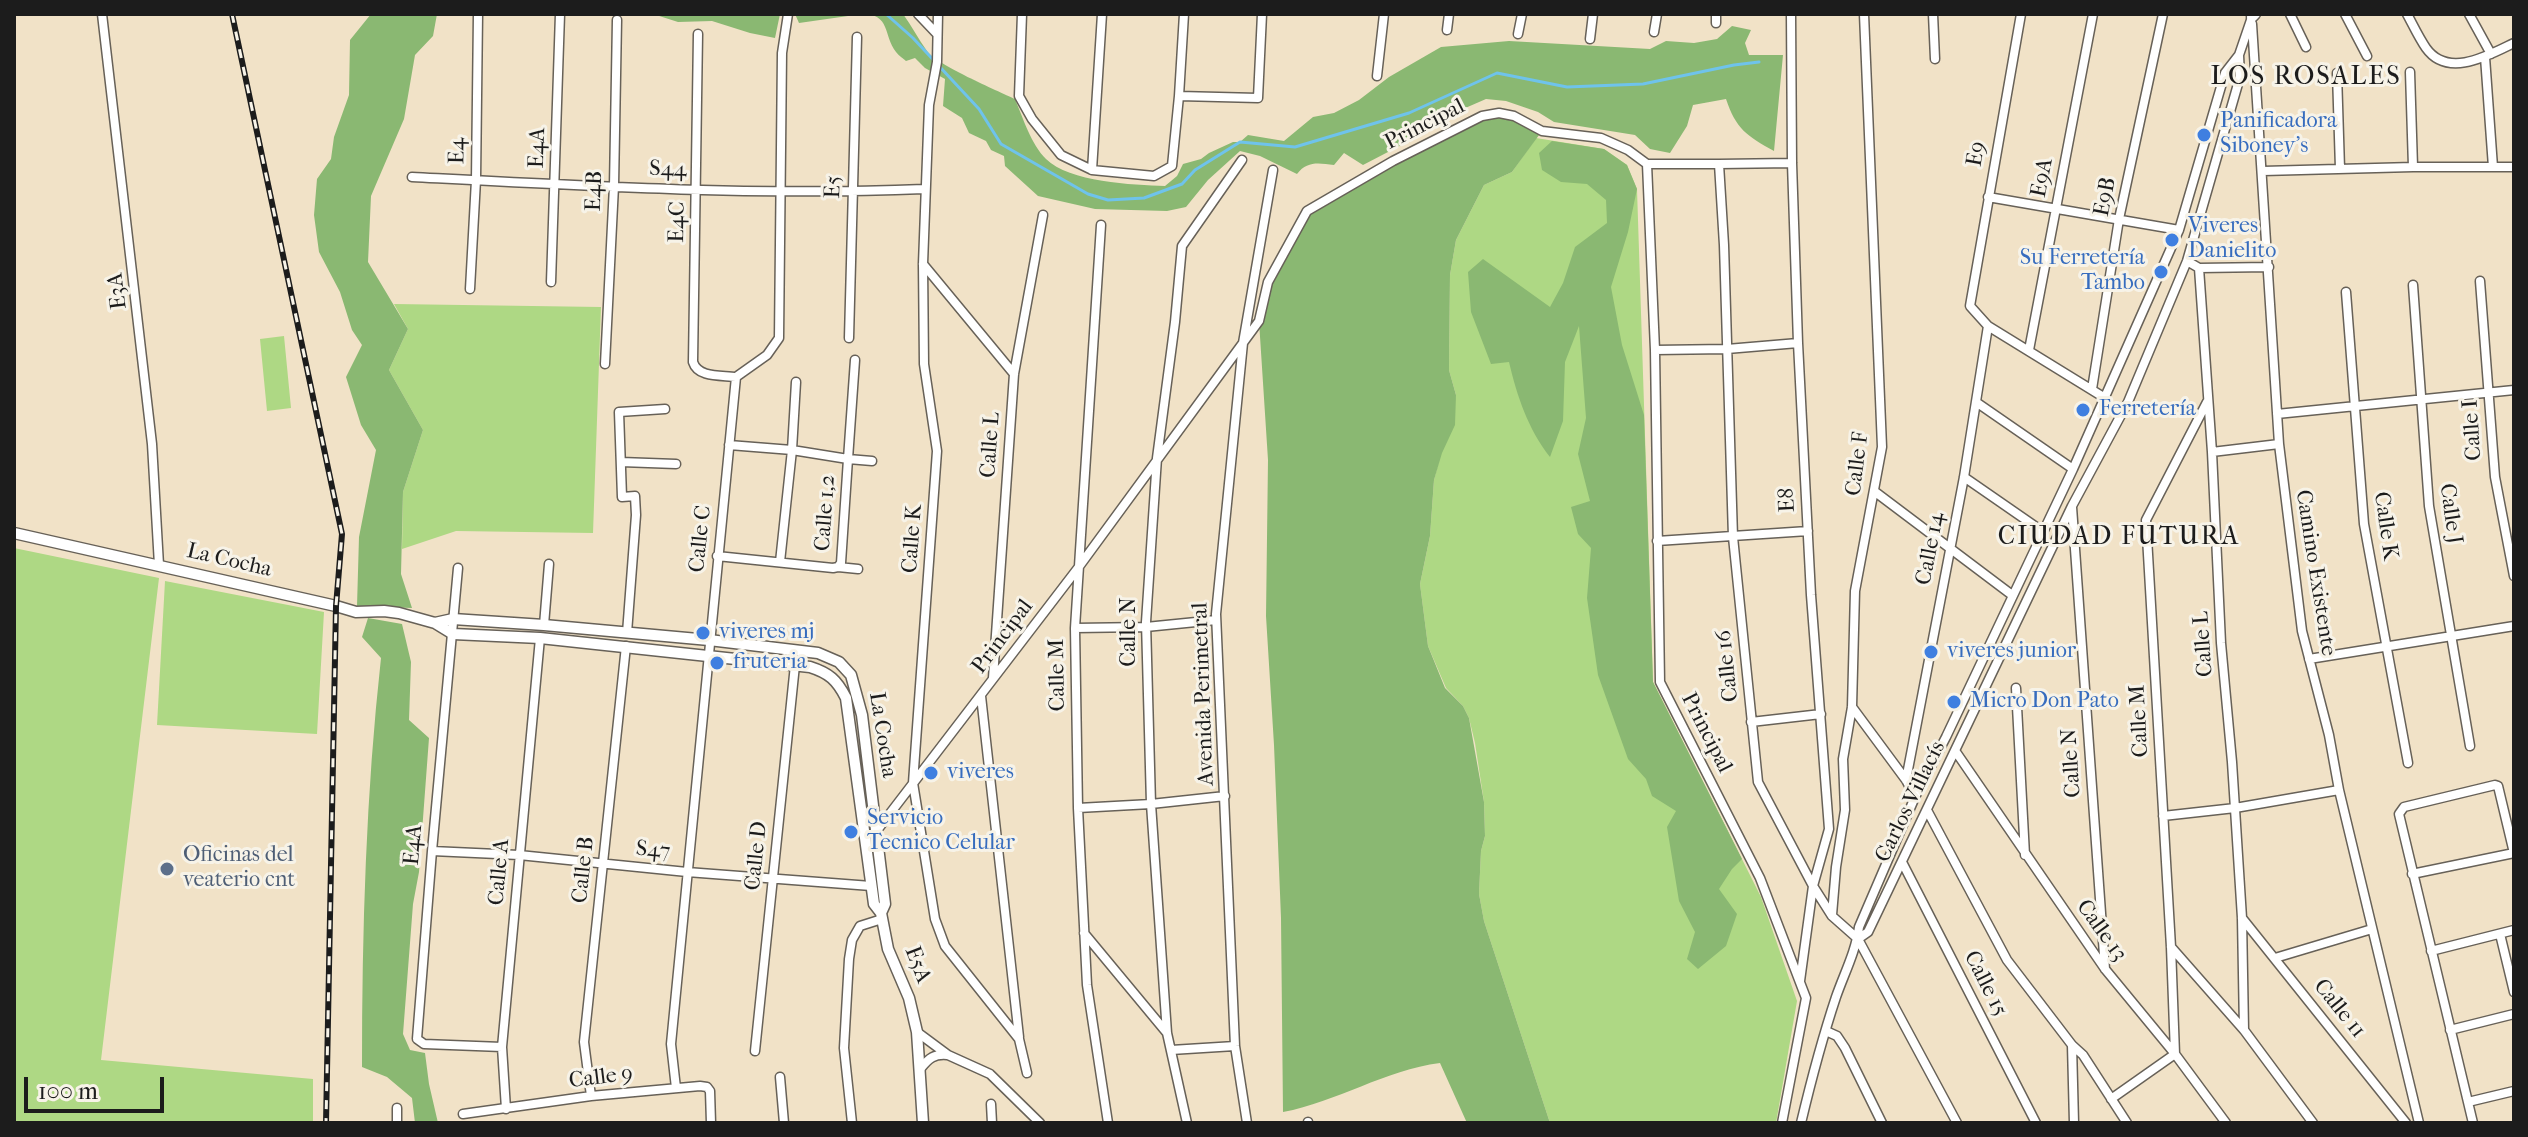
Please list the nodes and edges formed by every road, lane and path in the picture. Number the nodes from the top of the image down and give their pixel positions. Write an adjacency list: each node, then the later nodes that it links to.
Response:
1 (102, 14): 124 (street, E3A)
2 (478, 14): 57 (street, E4)
3 (560, 14): 58 (street, E4A)
4 (788, 14): 62 (street)
5 (918, 14): 31 (street)
6 (938, 14): 31 (street, Calle K)
7 (1022, 14): 53 (street)
8 (1102, 14): 53 (street)
9 (1184, 14): 44 (street)
10 (1262, 14): 44 (street)
11 (1384, 14): 43 (street)
12 (1449, 14): 28 (street)
13 (1522, 14): 32 (street)
14 (1593, 14): 34 (street)
15 (1657, 14): 29 (street)
16 (1791, 14): 46 (street, E8)
17 (1864, 14): 112 (street, Calle F)
18 (1933, 14): 40 (street)
19 (2021, 14): 64 (street, E9)
20 (2093, 14): 65 (street, E9A)
21 (2163, 14): 67 (street, E9B)
22 (2290, 14): 36 (street)
23 (2345, 14): 38 (street)
24 (2407, 14): 39 (street)
25 (2469, 14): 39 (street)
26 (2253, 15): 37 (street, Carlos Villacís); 55 (street, Camino Existente)
27 (617, 20): 59 (street, E4B)
28 (1447, 30)
29 (1654, 32)
30 (698, 34): 60 (street, E4C)
31 (937, 34): 61 (street, Calle K)
32 (1518, 34)
33 (857, 37): 63 (street, E5)
34 (1590, 39)
35 (2514, 43): 39 (street)
36 (2306, 47)
37 (2239, 55): 69 (street, Carlos Villacís); 70 (street, Carlos Villacís)
38 (2367, 56)
39 (2488, 56): 50 (street)
40 (1935, 59)
41 (2410, 72): 49 (street)
42 (2337, 73): 52 (street)
43 (1377, 76)
44 (1179, 96): 53 (street)
45 (1242, 160): 105 (street, Calle N)
46 (1792, 163): 48 (street); 82 (street, E8)
47 (1647, 164): 48 (street); 81 (street, Principal); 84 (street, Principal)
48 (1719, 164): 83 (street, Calle 16)
49 (2413, 167): 50 (street); 52 (street)
50 (2493, 167): 51 (street)
51 (2514, 167)
52 (2340, 169): 55 (street)
53 (1092, 170)
54 (1273, 170): 81 (street, Avenida Perimetral)
55 (2263, 171): 72 (street, Camino Existente)
56 (412, 177): 57 (street, S44)
57 (476, 180): 58 (street, S44); 77 (street, E4)
58 (554, 184): 59 (street, S44); 75 (street, E4A)
59 (614, 186): 60 (street, S44); 87 (street, E4B)
60 (697, 189): 62 (street, S44); 89 (street, E4C)
61 (924, 189): 63 (street, S44); 71 (street, Calle K)
62 (781, 191): 63 (street, S44); 89 (street)
63 (852, 192): 80 (street, E5)
64 (1988, 197): 65 (street); 79 (street, E9)
65 (2055, 209): 67 (street); 85 (street, E9A)
66 (1043, 215): 88 (street, Calle L)
67 (2119, 219): 69 (street); 91 (street, E9B)
68 (1101, 225): 127 (street, Calle M)
69 (2179, 230): 94 (street, Carlos Villacís)
70 (2187, 261): 73 (street); 113 (street, Carlos Villacís)
71 (923, 264): 88 (street); 158 (street, Calle K)
72 (2269, 267): 73 (street); 100 (street, Camino Existente)
73 (2199, 268): 96 (street, Calle L)
74 (2480, 281): 93 (street, Calle I)
75 (551, 282)
76 (2413, 285): 95 (street, Calle J)
77 (470, 289)
78 (2346, 292): 98 (street, Calle K)
79 (1988, 326): 85 (street); 97 (street, Calle 14)
80 (849, 338)
81 (1243, 343): 105 (street, Principal); 132 (street, Avenida Perimetral)
82 (1798, 343): 83 (street); 114 (street, E8)
83 (1727, 349): 84 (street); 117 (street, Calle 16)
84 (1655, 350): 119 (street, Principal)
85 (2029, 350): 91 (street)
86 (855, 360): 106 (street)
87 (605, 364)
88 (1014, 374): 148 (street, Calle L)
89 (736, 377): 102 (street, Calle C)
90 (796, 382): 103 (street)
91 (2092, 389): 94 (street)
92 (2514, 390): 93 (street)
93 (2488, 392): 95 (street); 118 (street, Calle I)
94 (2105, 398): 110 (street, Carlos Villacís)
95 (2421, 399): 98 (street); 140 (street, Calle J)
96 (2207, 401): 104 (street, Calle L); 166 (street, Calle M)
97 (1976, 402): 110 (street); 111 (street, Calle 14)
98 (2355, 406): 100 (street); 144 (street, Calle K)
99 (665, 409): 108 (street)
100 (2277, 414): 101 (street, Camino Existente)
101 (2279, 444): 104 (street); 146 (street, Camino Existente)
102 (729, 445): 103 (street, Calle 1,2); 121 (street, Calle C)
103 (792, 450): 106 (street, Calle 1,2); 122 (street)
104 (2212, 452): 164 (street, Calle L)
105 (1157, 458): 127 (street, Principal); 136 (street, Calle N)
106 (848, 459): 107 (street); 125 (street, Calle 1,2)
107 (872, 461)
108 (621, 462): 109 (street); 138 (street)
109 (676, 464)
110 (2073, 469): 115 (street, Carlos Villacís)
111 (1964, 477): 115 (street); 120 (street, Calle 14)
112 (1874, 491): 120 (street); 151 (street, Calle F)
113 (2072, 506): 155 (street, Carlos Villacís); 191 (street, Calle N)
114 (1808, 531): 117 (street); 152 (street, E8)
115 (2042, 531): 130 (street, Carlos Villacís)
116 (14, 533): 124 (street, La Cocha)
117 (1733, 537): 119 (street); 153 (street, Calle 16)
118 (2510, 539): 129 (street, Calle I)
119 (1657, 541): 192 (street, Principal)
120 (1949, 548): 130 (street); 157 (street, Calle 14)
121 (717, 556): 122 (street, Calle 1,2); 142 (street, Calle C)
122 (780, 562): 125 (street, Calle 1,2)
123 (549, 564): 134 (street)
124 (159, 565): 133 (street, La Cocha)
125 (838, 567): 128 (street)
126 (458, 568): 131 (street, E4A)
127 (1078, 568): 137 (street, Calle M); 148 (street, Principal)
128 (858, 569)
129 (2514, 576)
130 (2012, 595): 161 (street, Carlos Villacís)
131 (453, 619): 133 (street, La Cocha); 134 (street, La Cocha); 139 (street, E4A)
132 (1216, 620): 136 (street); 160 (street, Avenida Perimetral)
133 (435, 623): 139 (street, La Cocha)
134 (544, 625): 138 (street, La Cocha)
135 (2514, 626): 140 (street)
136 (1146, 627): 137 (street); 162 (street, Calle N)
137 (1075, 628): 163 (street, Calle M)
138 (627, 633): 142 (street, La Cocha)
139 (453, 634): 141 (street, La Cocha); 169 (street, E4A)
140 (2452, 636): 144 (street); 154 (street, Calle J)
141 (540, 638): 143 (street, La Cocha); 171 (street, Calle A)
142 (709, 640): 145 (street, Calle C); 167 (street, La Cocha)
143 (626, 646): 145 (street, La Cocha); 174 (street, Calle B)
144 (2387, 646): 146 (street); 156 (street, Calle K)
145 (708, 656): 147 (street, La Cocha); 175 (street, Calle C)
146 (2309, 659): 159 (street, Camino Existente)
147 (795, 665): 168 (street, La Cocha); 177 (street, Calle D)
148 (993, 680): 150 (street, Principal)
149 (2016, 688): 172 (street)
150 (981, 696): 158 (street, Principal); 200 (street, Calle K)
151 (1852, 707): 157 (street); 181 (street, Calle F)
152 (1821, 714): 153 (street); 179 (street, E8)
153 (1751, 722): 179 (street, Calle 16)
154 (2470, 746)
155 (1956, 752): 165 (street, Carlos Villacís); 172 (street, Calle 13)
156 (2408, 763)
157 (1906, 780): 161 (street)
158 (913, 783): 167 (street, Principal); 200 (street, Calle K)
159 (2339, 790): 164 (street); 183 (street, Camino Existente)
160 (1225, 796): 162 (street); 202 (street, Avenida Perimetral)
161 (1915, 797): 187 (street, Carlos Villacís)
162 (1151, 804): 163 (street); 199 (street, Calle N)
163 (1078, 808): 185 (street, Calle M)
164 (2235, 808): 166 (street); 182 (street, Calle L)
165 (1928, 812): 173 (street, Carlos Villacís); 201 (street)
166 (2163, 816): 188 (street, Calle M)
167 (876, 832): 168 (street, Principal); 180 (street, La Cocha)
168 (866, 846): 178 (street, La Cocha)
169 (432, 851): 171 (street, S47); 203 (street, E4A)
170 (2514, 853): 176 (street); 176 (street)
171 (519, 855): 174 (street, S47); 203 (street, Calle A)
172 (2025, 856): 191 (street, Calle 13)
173 (1902, 862): 187 (street, Carlos Villacís); 236 (street, Calle 15)
174 (603, 864): 175 (street, S47); 213 (street, Calle B)
175 (687, 872): 177 (street, S47); 211 (street, Calle C)
176 (2412, 874): 189 (street)
177 (773, 879): 178 (street, S47); 205 (street, Calle D)
178 (871, 886): 180 (street, La Cocha)
179 (1813, 886): 181 (street, Calle 16); 192 (street, E8)
180 (881, 916): 198 (street, E5A); 224 (street)
181 (1832, 916): 187 (street, Calle 16)
182 (2242, 918): 190 (street, Calle 11); 195 (street, Calle L)
183 (2372, 929): 190 (street); 242 (street, Camino Existente)
184 (2514, 930): 186 (street)
185 (1084, 933): 199 (street); 228 (street, Calle M)
186 (2500, 934): 189 (street); 193 (street)
187 (1858, 939): 197 (street, Carlos Villacís); 235 (street, Calle 16)
188 (2171, 947): 195 (street); 206 (street, Calle M)
189 (2431, 951): 196 (street)
190 (2275, 958): 241 (street, Calle 11)
191 (2105, 969): 206 (street, Calle 13)
192 (1800, 981): 231 (street, Principal)
193 (2514, 992)
194 (2514, 1014): 196 (street)
195 (2244, 1030): 240 (street)
196 (2450, 1030): 215 (street)
197 (1826, 1031): 218 (street, Carlos Villacís); 234 (street)
198 (917, 1032): 207 (street); 208 (street, E5A)
199 (1167, 1033): 204 (street, Calle N)
200 (1019, 1039): 209 (street, Calle K)
201 (2072, 1045): 214 (street); 237 (street)
202 (1235, 1046): 204 (street); 230 (street, Avenida Perimetral)
203 (502, 1047): 219 (street, Calle A)
204 (1171, 1050): 229 (street, Calle N)
205 (755, 1051)
206 (2175, 1054): 214 (street); 239 (street, Calle 13)
207 (948, 1055): 208 (street); 227 (street)
208 (921, 1068): 225 (street, E5A)
209 (1027, 1073)
210 (780, 1077): 223 (street)
211 (676, 1088): 213 (street, Calle 9); 222 (street, Calle 9)
212 (2514, 1091): 215 (street)
213 (591, 1096): 219 (street, Calle 9)
214 (2111, 1099): 238 (street)
215 (2468, 1102): 243 (street)
216 (991, 1104): 226 (street)
217 (397, 1108): 221 (street)
218 (1804, 1108): 232 (street, Carlos Villacís); 233 (street)
219 (506, 1109): 220 (street, Calle 9)
220 (463, 1114)
221 (397, 1123)
222 (711, 1123)
223 (784, 1123)
224 (852, 1123)
225 (923, 1123)
226 (992, 1123)
227 (1040, 1123)
228 (1108, 1123)
229 (1187, 1123)
230 (1247, 1123)
231 (1782, 1123)
232 (1801, 1123)
233 (1810, 1123)
234 (1882, 1123)
235 (1957, 1123)
236 (2036, 1123)
237 (2074, 1123)
238 (2127, 1123)
239 (2226, 1123)
240 (2313, 1123)
241 (2406, 1123)
242 (2419, 1123)
243 (2473, 1123)

